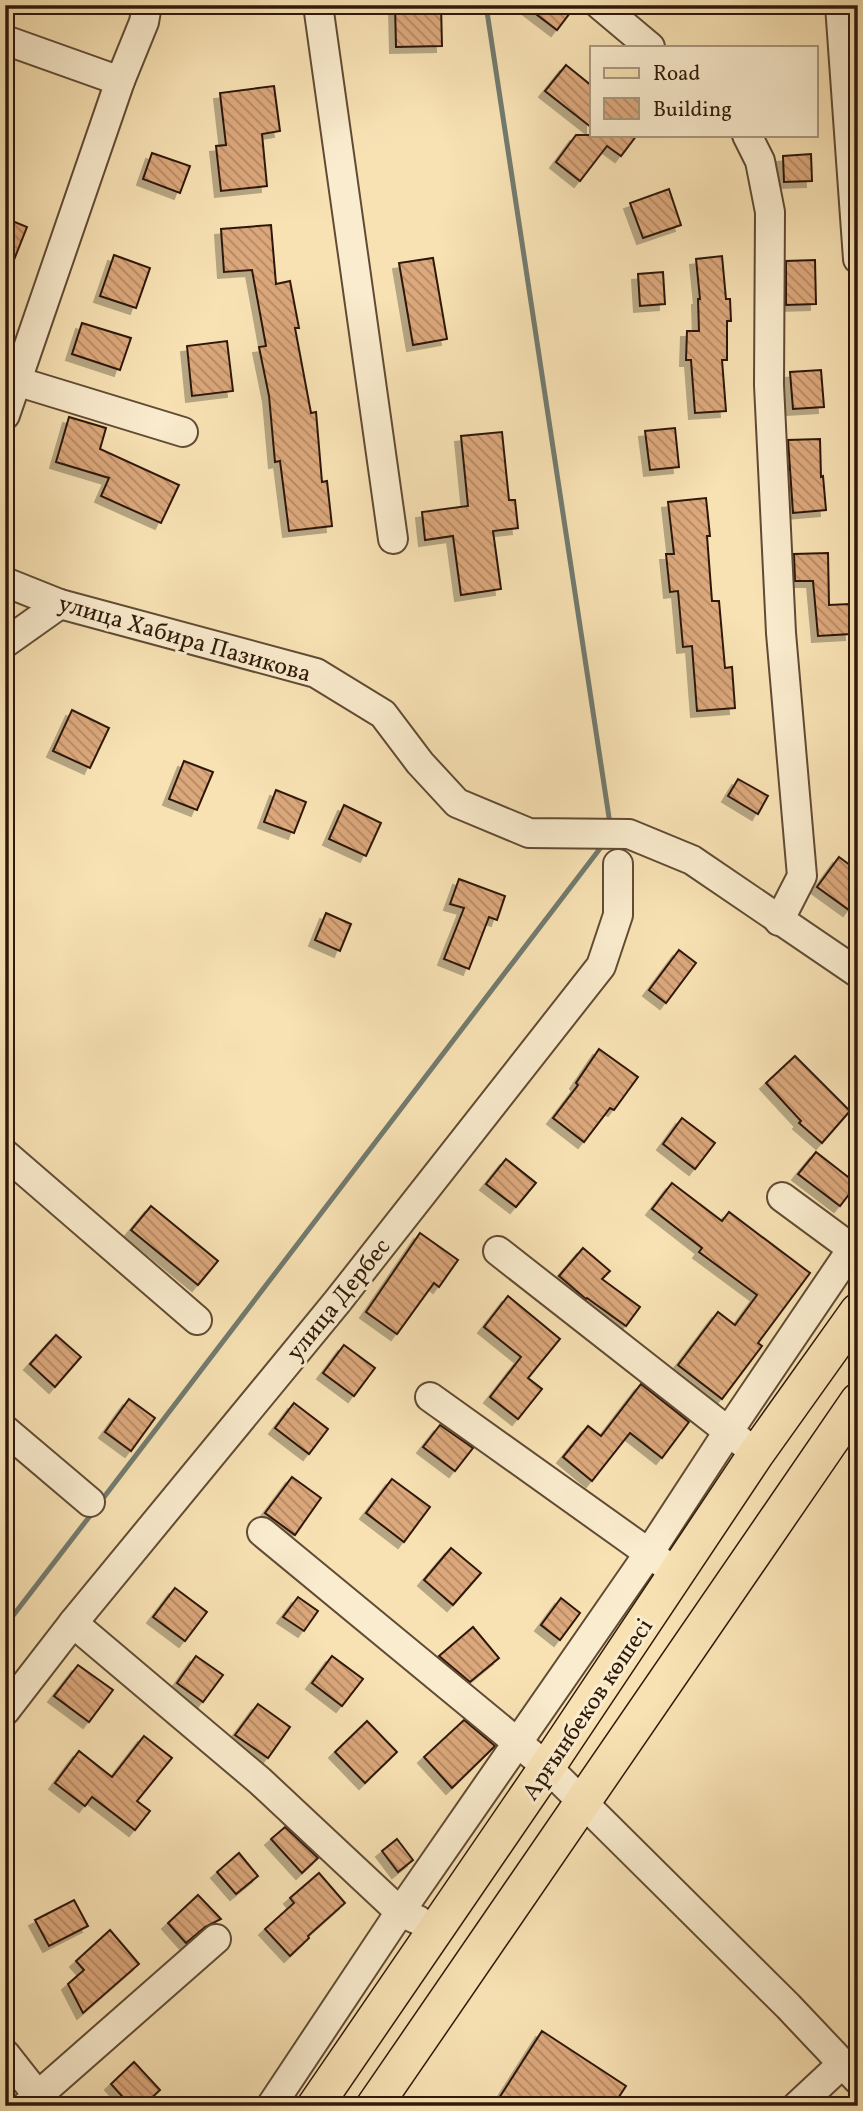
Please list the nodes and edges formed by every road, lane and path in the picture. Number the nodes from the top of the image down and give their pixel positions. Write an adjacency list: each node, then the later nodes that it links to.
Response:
1 (147, 5): 7 (street)
2 (318, 5): 13 (street)
3 (600, 5): 6 (street)
4 (840, 5): 9 (street)
5 (5, 40): 7 (street)
6 (649, 46)
7 (120, 81): 10 (street)
8 (748, 136): 18 (street)
9 (858, 259)
10 (16, 381): 11 (street); 12 (street)
11 (5, 415)
12 (183, 432)
13 (393, 538)
14 (5, 582): 15 (street, улица Хабира Пазикова)
15 (60, 604): 16 (street); 18 (street, улица Хабира Пазикова)
16 (5, 643)
17 (618, 864): 35 (street, улица Дербес)
18 (779, 920): 19 (street, улица Хабира Пазикова)
19 (858, 973)
20 (5, 1154): 25 (street)
21 (782, 1197): 22 (street)
22 (856, 1247): 29 (street)
23 (498, 1251): 29 (street)
24 (858, 1311): 30 (main road, Арғынбеков көшесі)
25 (197, 1320)
26 (430, 1397): 33 (street)
27 (858, 1401): 39 (main road, Арғынбеков көшесі)
28 (5, 1430): 31 (street)
29 (728, 1432): 30 (street); 33 (street)
30 (756, 1454): 34 (main road, Арғынбеков көшесі)
31 (90, 1502)
32 (262, 1532): 37 (street)
33 (649, 1553): 34 (street); 37 (street)
34 (678, 1574): 38 (main road, Арғынбеков көшесі)
35 (73, 1623): 36 (street, улица Дербес); 40 (street)
36 (5, 1711)
37 (519, 1744): 38 (street); 40 (street)
38 (547, 1768): 39 (street); 41 (main road, Арғынбеков көшесі)
39 (583, 1802): 44 (street); 48 (main road, Арғынбеков көшесі)
40 (401, 1912): 41 (street); 46 (street)
41 (437, 1928): 47 (main road, Арғынбеков көшесі)
42 (216, 1939): 45 (street)
43 (5, 2054): 45 (street)
44 (850, 2072): 49 (street)
45 (37, 2102)
46 (271, 2106)
47 (315, 2106)
48 (374, 2106)
49 (797, 2106)

